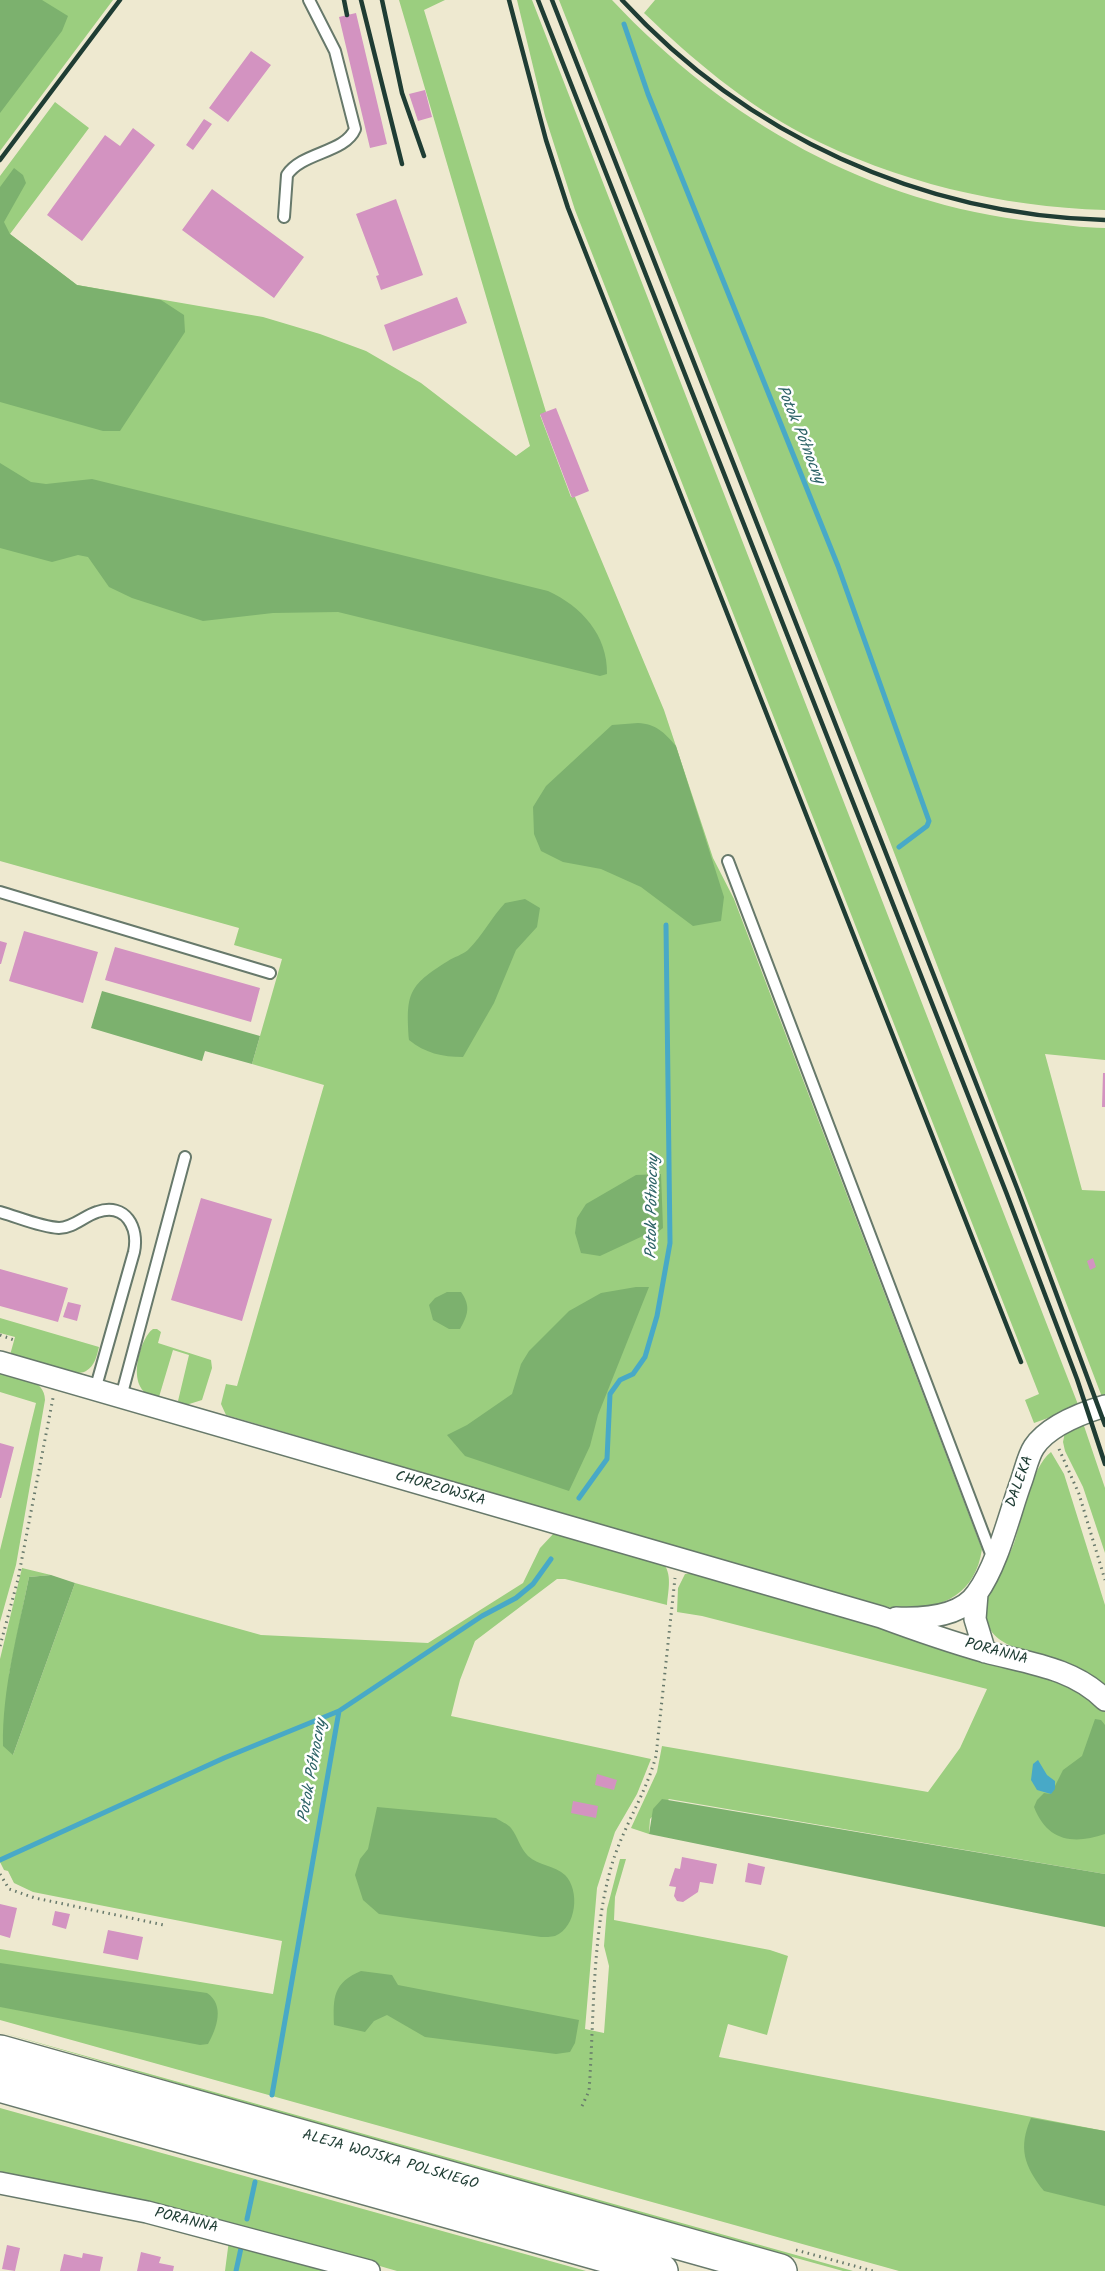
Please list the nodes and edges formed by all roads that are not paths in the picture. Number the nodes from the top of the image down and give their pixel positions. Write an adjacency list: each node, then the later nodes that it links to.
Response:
1 (309, 0): 2 (lane)
2 (284, 217)
3 (728, 861): 12 (lane)
4 (0, 892): 5 (lane)
5 (270, 973)
6 (185, 1157): 10 (lane)
7 (0, 1212): 9 (lane)
8 (0, 1362): 9 (street, CHORZOWSKA)
9 (95, 1390): 10 (street, CHORZOWSKA)
10 (121, 1397): 14 (street, CHORZOWSKA)
11 (1105, 1406): 12 (street, DALEKA)
12 (993, 1560): 13 (street, DALEKA)
13 (977, 1594): 14 (street); 15 (street, DALEKA)
14 (881, 1617): 15 (street, PORANNA)
15 (986, 1652): 16 (street, PORANNA)
16 (1105, 1700)
17 (0, 2052): 22 (main road, ALEJA WOJSKA POLSKIEGO)
18 (0, 2085): 21 (main road)
19 (0, 2183): 20 (street, PORANNA)
20 (369, 2271)
21 (661, 2271)
22 (780, 2271)

